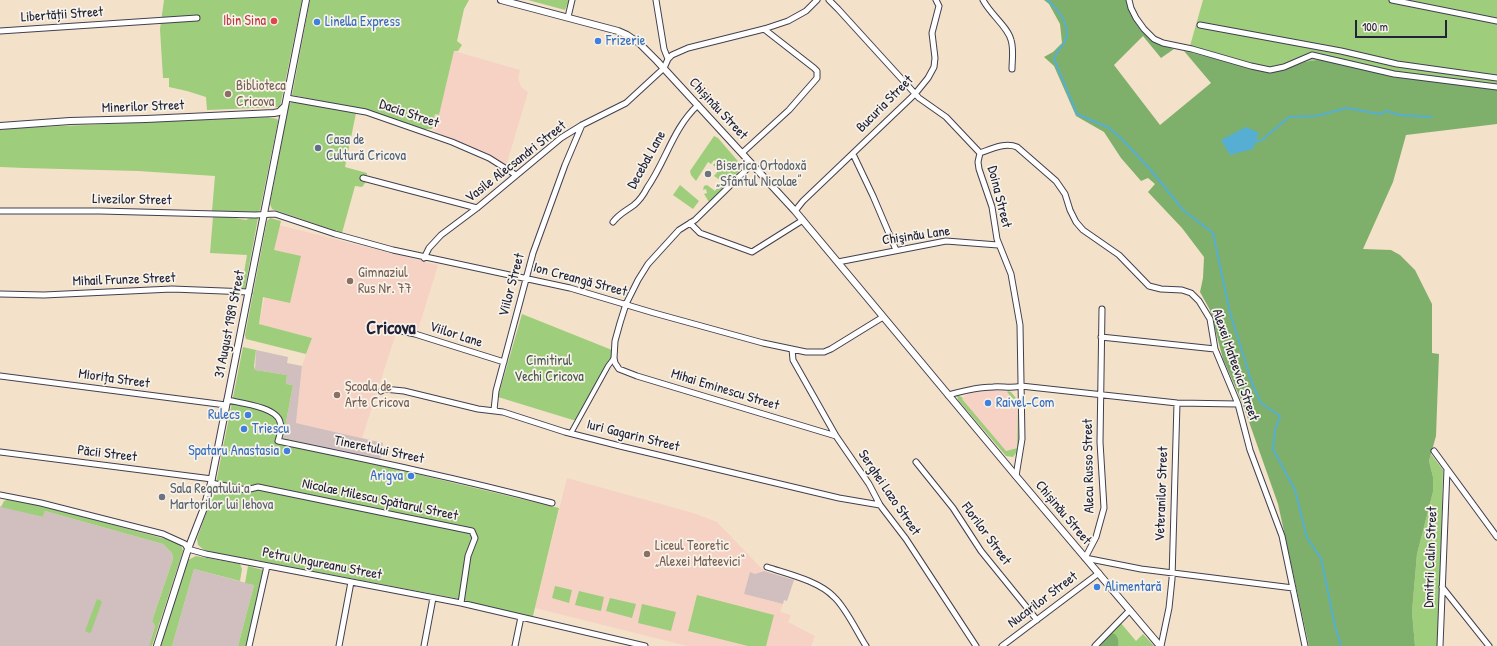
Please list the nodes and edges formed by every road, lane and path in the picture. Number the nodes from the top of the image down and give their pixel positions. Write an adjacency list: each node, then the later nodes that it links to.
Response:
1 (306, 0): 23 (street, 31 August 1989 Street)
2 (501, 0): 11 (street, Chișinău Street)
3 (572, 0): 11 (street)
4 (656, 0): 17 (street)
5 (817, 0): 15 (street)
6 (829, 0): 22 (street, Doina Street)
7 (936, 0): 22 (street, Bucuria Street)
8 (982, 0): 19 (street)
9 (1129, 0): 21 (street)
10 (1392, 0): 13 (street)
11 (568, 17): 18 (street, Chișinău Street)
12 (196, 18): 16 (street, Libertății Street)
13 (1497, 22)
14 (1200, 25): 20 (street)
15 (764, 29): 17 (street); 28 (street)
16 (0, 30)
17 (668, 59): 18 (street, Vasile Alecsandri Street)
18 (664, 68): 24 (street, Chișinău Street); 26 (street, Vasile Alecsandri Street)
19 (1012, 69)
20 (1497, 78)
21 (1497, 87)
22 (915, 94): 29 (street, Doina Street); 30 (street, Bucuria Street)
23 (287, 98): 25 (street, 31 August 1989 Street); 32 (street, Dacia Street)
24 (698, 105): 28 (street, Chișinău Street); 39 (street, Decebal Lane)
25 (285, 106): 27 (street, Minerilor Street); 37 (street, 31 August 1989 Street)
26 (582, 125): 32 (street, Vasile Alecsandri Street); 45 (street, Viilor Street)
27 (0, 126)
28 (742, 153): 31 (street, Chișinău Street)
29 (980, 153): 41 (street, Doina Street); 54 (street, Alexei Mateevici Street)
30 (853, 154): 36 (street, Bucuria Street); 42 (street)
31 (752, 164): 36 (street, Chișinău Street); 40 (street)
32 (516, 175): 34 (street, Vasile Alecsandri Street)
33 (363, 178): 34 (street)
34 (477, 208): 43 (street, Vasile Alecsandri Street)
35 (0, 211): 37 (street, Livezilor Street)
36 (795, 211): 38 (street, Chișinău Street)
37 (264, 215): 43 (street, Ion Creangă Street); 46 (street, 31 August 1989 Street)
38 (803, 220): 40 (street); 44 (street, Chișinău Street)
39 (613, 222)
40 (690, 223): 48 (street)
41 (998, 245): 42 (street, Chişinău Lane); 58 (street, Doina Street)
42 (896, 250): 44 (street, Chişinău Lane)
43 (424, 258): 45 (street, Ion Creangă Street)
44 (838, 262): 50 (street, Chișinău Street)
45 (527, 278): 48 (street, Ion Creangă Street); 56 (street, Viilor Street)
46 (248, 292): 47 (street, Mihail Frunze Street); 62 (street, 31 August 1989 Street)
47 (0, 294)
48 (626, 304): 53 (street, Ion Creangă Street); 55 (street)
49 (1102, 310): 52 (street, Alecu Russo Street)
50 (883, 317): 53 (street, Ion Creangă Street); 61 (street, Chișinău Street)
51 (401, 331): 56 (street, Viilor Lane)
52 (1101, 338): 54 (street); 60 (street, Alecu Russo Street)
53 (792, 349): 67 (street, Serghei Lazo Street)
54 (1215, 350): 64 (street, Alexei Mateevici Street)
55 (614, 358): 66 (street); 67 (street, Mihai Eminescu Street)
56 (504, 362): 65 (street, Viilor Street)
57 (0, 376): 62 (street, Miorița Street)
58 (1021, 386): 60 (street); 61 (street); 72 (street, Doina Street)
59 (381, 391): 65 (street, Iuri Gagarin Street)
60 (1100, 394): 63 (street); 79 (street, Alecu Russo Street)
61 (948, 395): 72 (street, Chișinău Street)
62 (226, 403): 73 (street, 31 August 1989 Street); 75 (street, Tineretului Street)
63 (1177, 403): 64 (street); 83 (street, Veteranilor Street)
64 (1238, 404): 86 (street, Alexei Mateevici Street)
65 (494, 410): 66 (street, Iuri Gagarin Street)
66 (571, 433): 76 (street, Iuri Gagarin Street)
67 (836, 436): 76 (street, Serghei Lazo Street)
68 (1434, 451): 71 (street)
69 (0, 452): 73 (street, Păcii Street)
70 (916, 462): 91 (street, Florilor Street)
71 (1447, 469): 77 (street); 85 (street, Dmitrii Calin Street)
72 (1016, 476): 79 (street, Chișinău Street)
73 (211, 481): 78 (street, 31 August 1989 Street); 88 (street, Nicolae Milescu Spătarul Street)
74 (0, 495): 78 (street, Petru Ungureanu Street)
75 (552, 503)
76 (880, 505): 99 (street, Serghei Lazo Street)
77 (1497, 537)
78 (188, 549): 80 (street, Petru Ungureanu Street); 92 (street, 31 August 1989 Street)
79 (1085, 558): 82 (street, Chișinău Street); 83 (street)
80 (267, 566): 84 (street, Petru Ungureanu Street); 93 (street)
81 (767, 567): 98 (street)
82 (1099, 573): 89 (street, Chișinău Street); 91 (street, Nucarilor Street)
83 (1172, 573): 86 (street); 102 (street, Veteranilor Street)
84 (351, 582): 87 (street, Petru Ungureanu Street); 94 (street)
85 (1442, 587): 104 (street, Dmitrii Calin Street); 105 (street)
86 (1294, 588): 103 (street, Alexei Mateevici Street)
87 (432, 598): 88 (street, Petru Ungureanu Street); 95 (street)
88 (461, 603): 90 (street, Petru Ungureanu Street)
89 (1130, 610): 101 (street); 102 (street, Chișinău Street)
90 (521, 617): 96 (street); 97 (street, Petru Ungureanu Street)
91 (1037, 620): 100 (street, Nucarilor Street)
92 (156, 646)
93 (249, 646)
94 (339, 646)
95 (424, 646)
96 (515, 646)
97 (645, 646)
98 (866, 646)
99 (976, 646)
100 (1002, 646)
101 (1094, 646)
102 (1161, 646)
103 (1305, 646)
104 (1440, 646)
105 (1489, 646)

